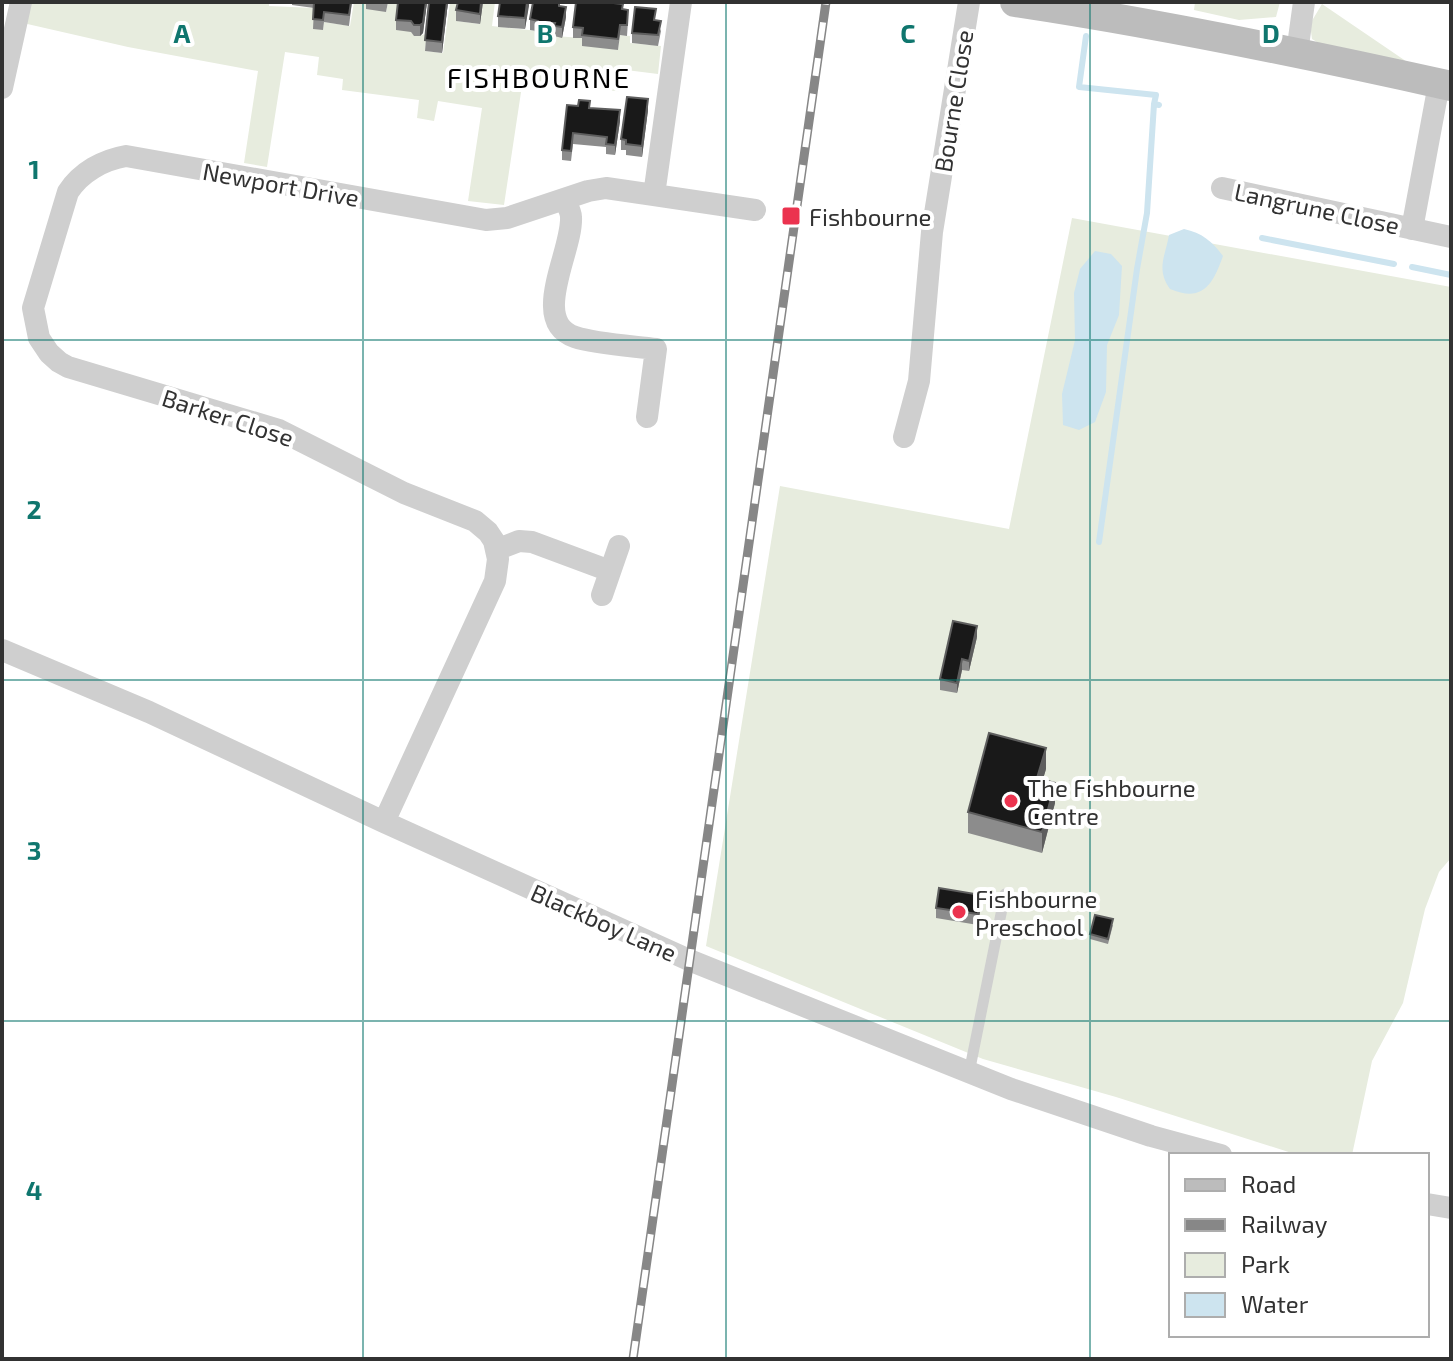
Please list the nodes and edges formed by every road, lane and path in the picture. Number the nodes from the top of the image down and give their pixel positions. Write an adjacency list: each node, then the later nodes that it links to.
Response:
1 (21, 2): 8 (street)
2 (681, 2): 10 (street)
3 (969, 2): 17 (street, Bourne Close)
4 (1015, 2): 6 (street)
5 (1304, 2): 6 (street)
6 (1297, 53): 7 (street)
7 (1445, 85): 13 (street, Langrune Close)
8 (2, 88)
9 (1222, 188): 13 (street, Langrune Close)
10 (654, 195): 11 (street, Newport Drive); 12 (street, Newport Drive)
11 (564, 199): 15 (street, Newport Drive); 16 (street)
12 (755, 210)
13 (1412, 229): 14 (street, Langrune Close)
14 (1451, 237)
15 (39, 338): 19 (street, Barker Close)
16 (647, 417)
17 (904, 437)
18 (619, 546): 20 (street)
19 (496, 550): 20 (street); 23 (street)
20 (610, 571): 21 (street)
21 (602, 595)
22 (2, 650): 23 (street, Blackboy Lane)
23 (384, 822): 25 (street, Blackboy Lane)
24 (1005, 894): 25 (lane)
25 (969, 1073): 26 (street, Blackboy Lane)
26 (1214, 1153)
27 (1429, 1204): 28 (street)
28 (1451, 1208)

